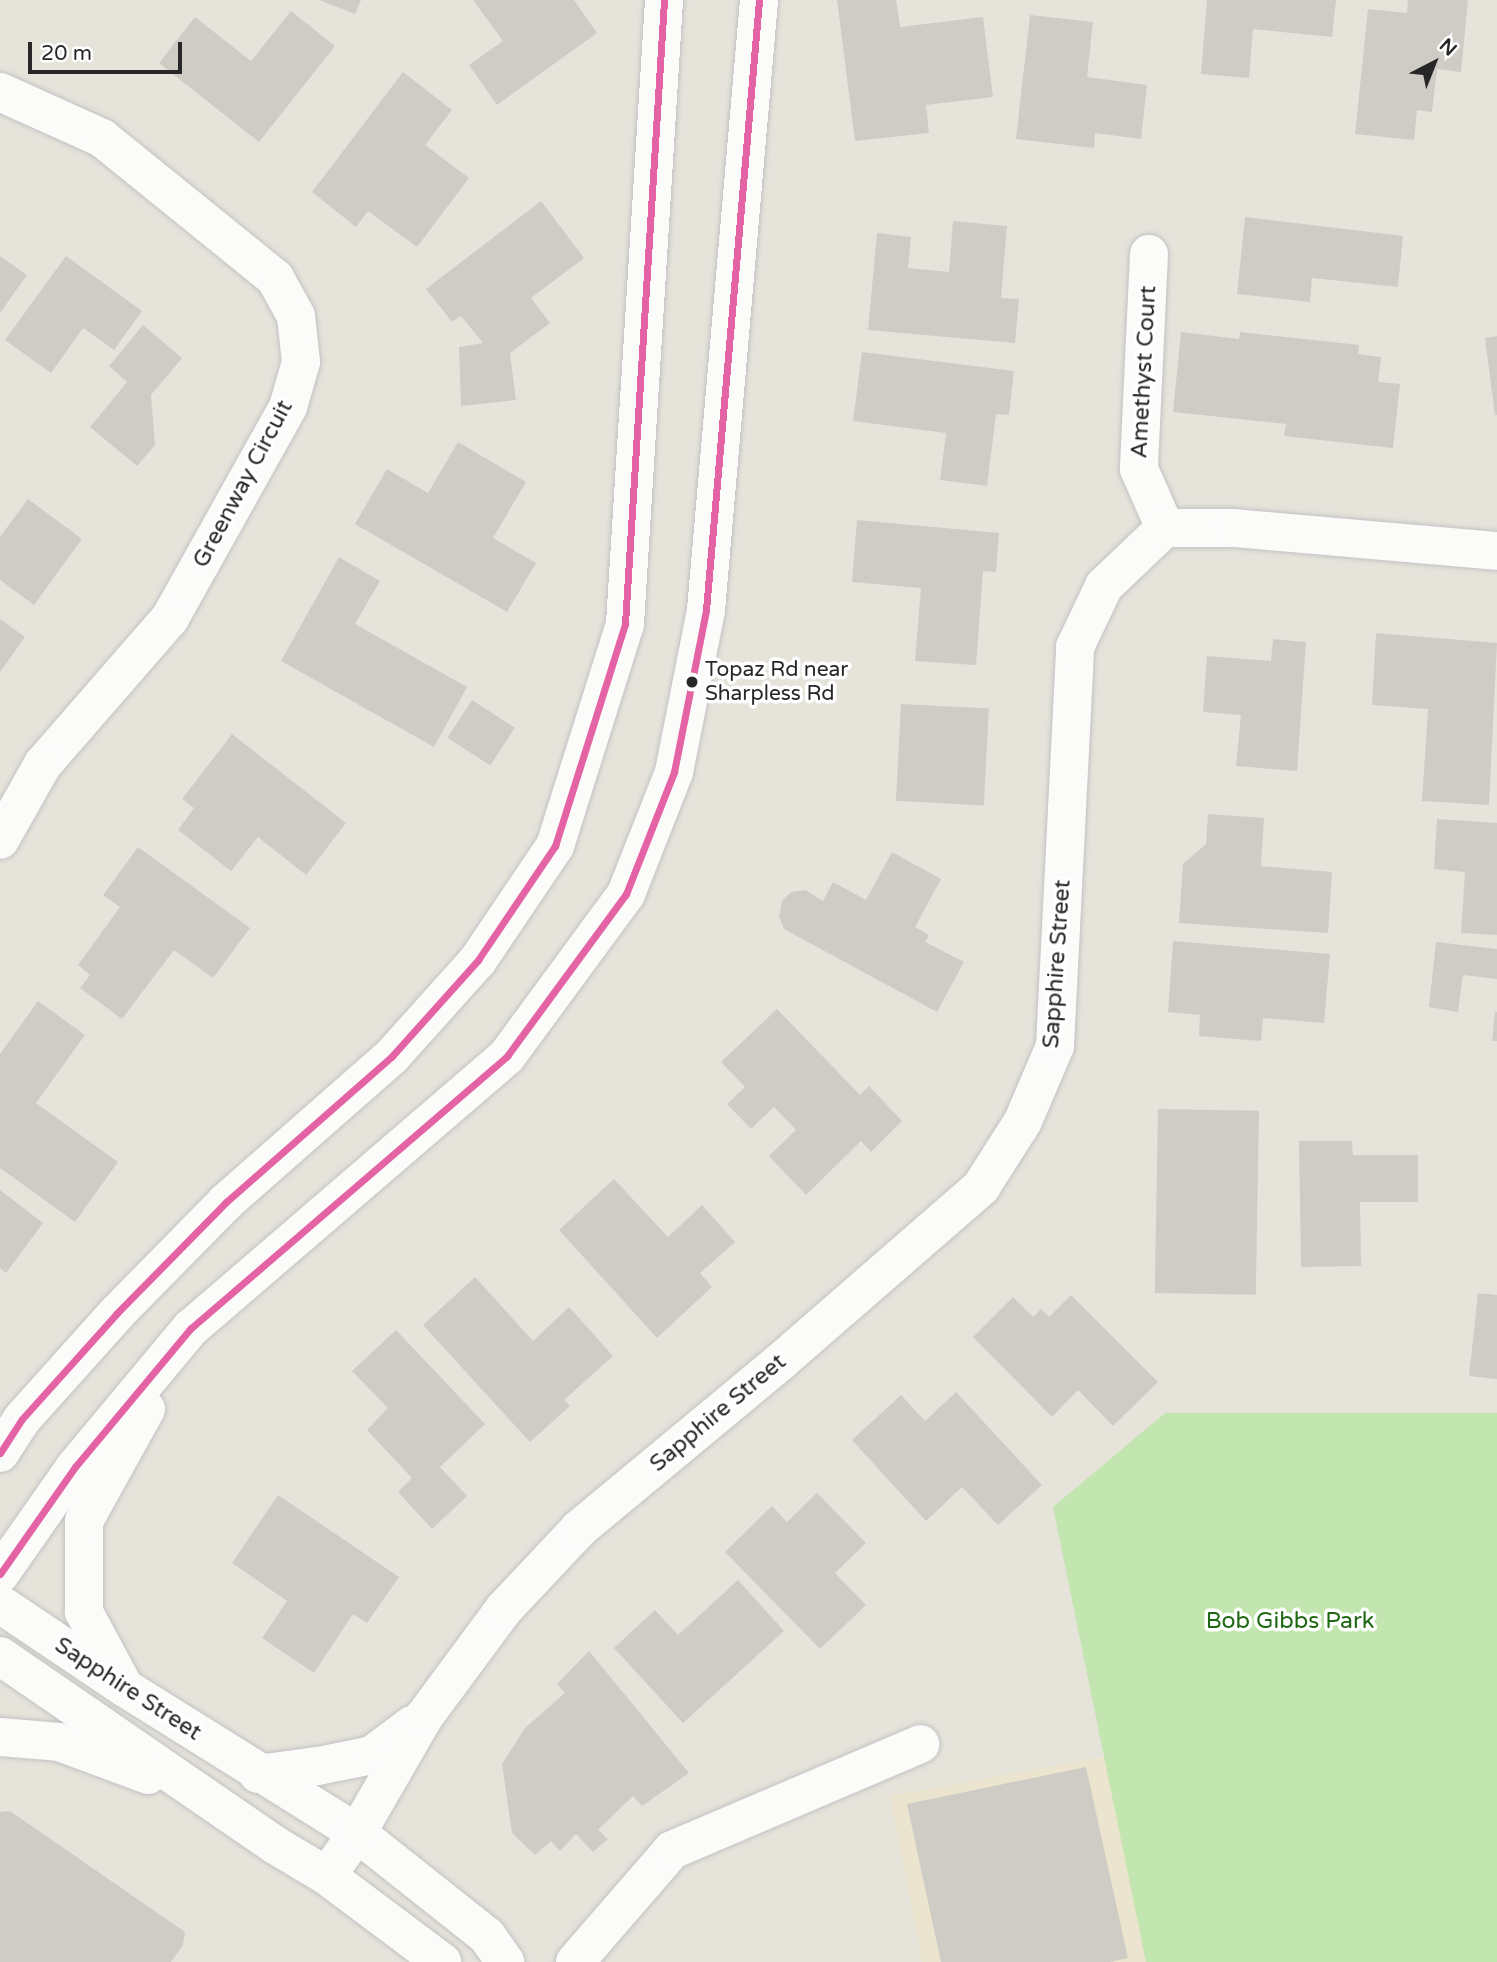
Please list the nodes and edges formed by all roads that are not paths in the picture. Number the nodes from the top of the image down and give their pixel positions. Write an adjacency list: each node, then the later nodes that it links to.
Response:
1 (664, 0): 9 (street)
2 (759, 0): 8 (street)
3 (0, 92): 7 (street, Greenway Circuit)
4 (1149, 254): 5 (street, Amethyst Court)
5 (1165, 528): 6 (street); 14 (street, Sapphire Street)
6 (1497, 551)
7 (0, 840)
8 (191, 1328): 10 (street); 13 (street)
9 (0, 1453)
10 (0, 1574)
11 (0, 1604): 13 (street, Sapphire Street)
12 (0, 1656): 18 (street, Sapphire Street)
13 (125, 1688): 17 (street, Sapphire Street)
14 (424, 1717): 17 (street, Sapphire Street); 19 (street, Sapphire Street)
15 (0, 1737): 18 (street, Sapphire Street)
16 (920, 1744): 23 (street)
17 (258, 1774): 19 (street, Sapphire Street)
18 (199, 1794): 20 (street, Sapphire Street)
19 (357, 1833): 20 (street, Sapphire Street); 22 (street, Sapphire Street)
20 (327, 1876): 21 (street, Sapphire Street)
21 (442, 1962)
22 (505, 1962)
23 (575, 1962)

